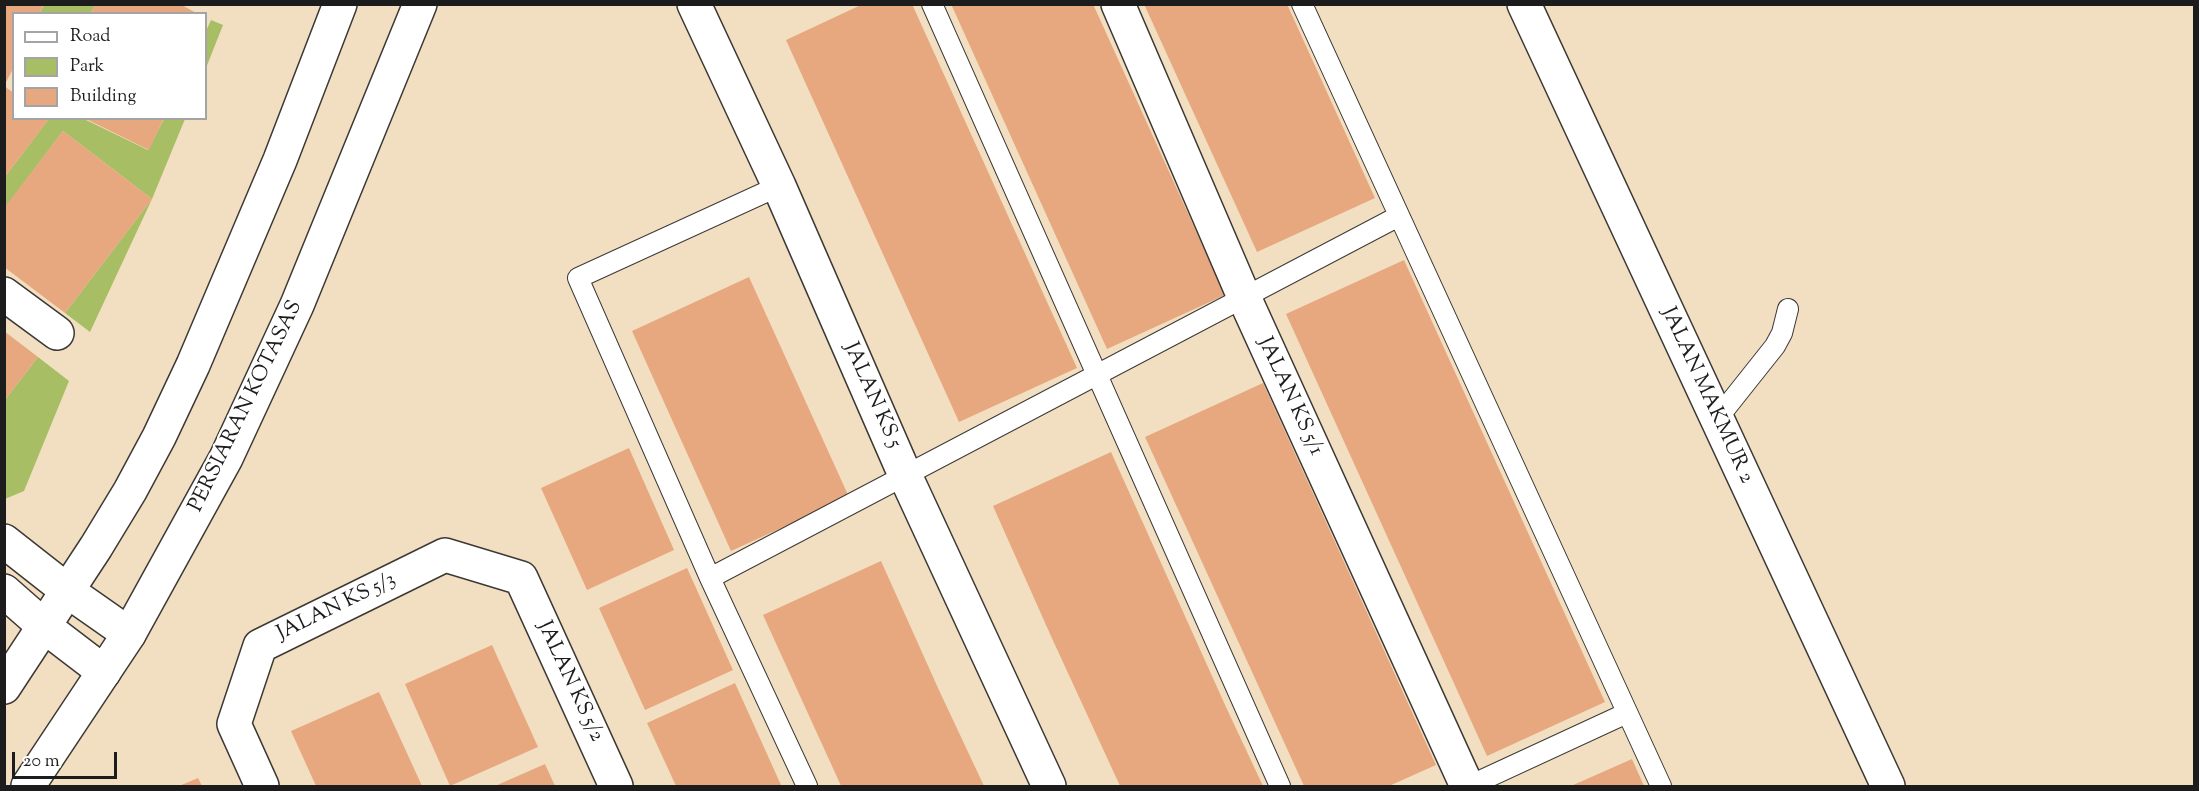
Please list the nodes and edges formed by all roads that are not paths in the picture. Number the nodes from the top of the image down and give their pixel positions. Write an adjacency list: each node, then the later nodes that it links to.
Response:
1 (340, 4): 21 (street)
2 (420, 4): 23 (street, PERSIARAN KOTASAS)
3 (694, 4): 8 (street, JALAN KS 5)
4 (932, 4): 14 (lane)
5 (1118, 4): 11 (street, JALAN KS 5/1)
6 (1302, 4): 9 (lane)
7 (1524, 4): 15 (street, JALAN MAKMUR 2)
8 (779, 186): 16 (street, JALAN KS 5); 19 (lane)
9 (1399, 216): 11 (lane); 26 (lane)
10 (4, 294): 13 (street)
11 (1244, 297): 14 (lane); 33 (street, JALAN KS 5/1)
12 (1788, 309): 15 (lane)
13 (57, 333)
14 (1096, 375): 16 (lane); 32 (lane)
15 (1717, 419): 35 (street, JALAN MAKMUR 2)
16 (905, 475): 19 (lane); 31 (street, JALAN KS 5)
17 (4, 541): 21 (street)
18 (521, 578): 28 (street, JALAN KS 5/3); 29 (street, JALAN KS 5/2)
19 (710, 578): 30 (lane)
20 (4, 591): 22 (street)
21 (69, 592): 22 (street); 23 (street)
22 (45, 627): 24 (street); 25 (street)
23 (129, 634): 24 (street, PERSIARAN KOTASAS)
24 (104, 672): 27 (street, PERSIARAN KOTASAS)
25 (4, 687)
26 (1627, 713): 33 (lane); 34 (lane)
27 (28, 786)
28 (262, 786)
29 (616, 786)
30 (807, 786)
31 (1049, 786)
32 (1280, 786)
33 (1468, 786)
34 (1661, 786)
35 (1888, 786)

